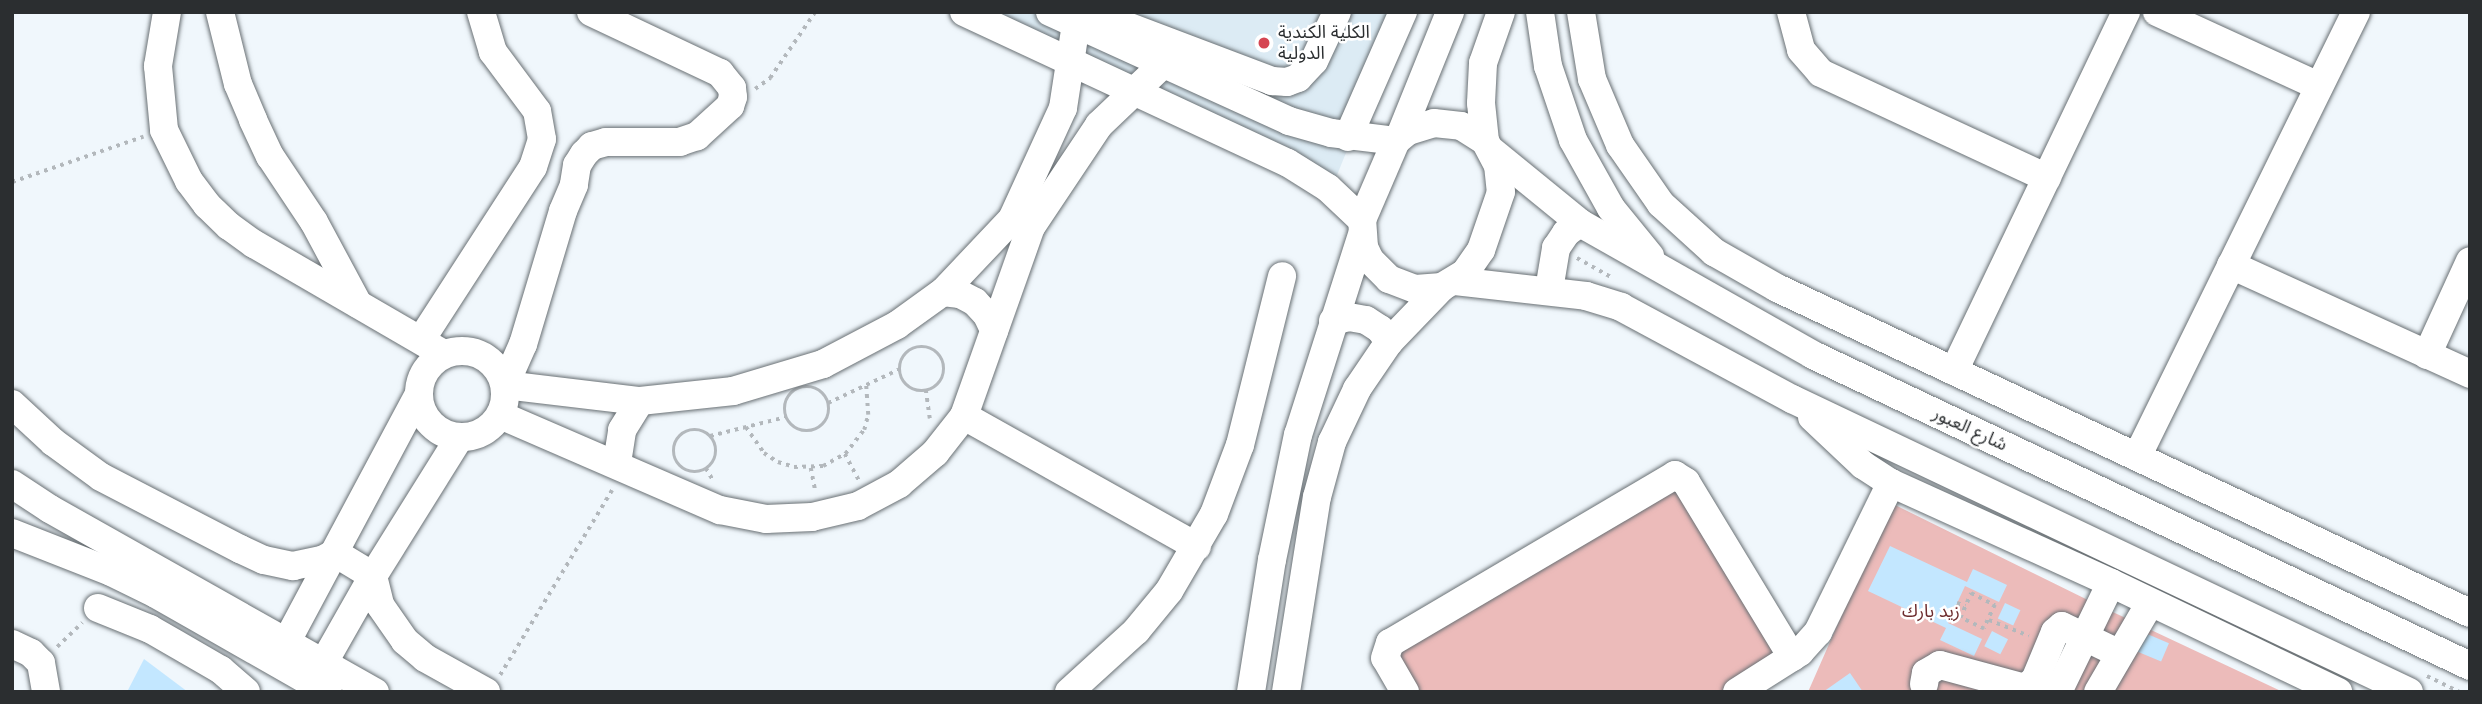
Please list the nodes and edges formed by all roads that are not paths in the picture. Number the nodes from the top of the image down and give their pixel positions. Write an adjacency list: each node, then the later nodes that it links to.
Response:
1 (167, 12): 34 (street)
2 (220, 12): 30 (street)
3 (481, 12): 27 (street)
4 (591, 12): 29 (street)
5 (964, 12): 19 (street)
6 (1050, 12): 18 (street)
7 (1101, 12): 21 (street)
8 (1337, 12): 21 (street)
9 (1403, 12): 24 (street)
10 (1450, 12): 25 (street)
11 (1501, 12): 26 (street)
12 (1540, 12): 37 (street)
13 (1581, 12): 48 (street)
14 (1791, 12): 28 (street)
15 (2126, 12): 28 (street)
16 (2157, 12): 22 (street)
17 (2356, 12): 22 (street)
18 (1076, 24): 19 (street); 20 (street)
19 (1071, 62): 23 (street); 31 (street)
20 (1163, 64): 21 (street); 23 (street)
21 (1235, 81): 24 (street)
22 (2319, 86): 36 (street)
23 (1135, 92): 31 (street); 33 (street)
24 (1348, 137): 25 (street)
25 (1398, 139): 26 (street); 33 (street)
26 (1489, 147): 32 (street, شارع العبور); 39 (street)
27 (533, 167): 29 (street); 46 (street)
28 (2047, 178): 48 (street)
29 (574, 185): 50 (street)
30 (314, 222): 34 (street); 42 (street)
31 (1021, 223): 41 (street); 44 (street)
32 (1580, 223): 37 (street, شارع العبور); 40 (street)
33 (1362, 227): 39 (street); 43 (street)
34 (280, 258): 42 (street)
35 (2470, 261): 47 (street)
36 (2231, 265): 47 (street); 58 (street)
37 (1661, 269): 75 (street, شارع العبور)
38 (1282, 276): 63 (street)
39 (1448, 284): 40 (street); 45 (street)
40 (1549, 290): 52 (street)
41 (943, 292): 44 (street); 53 (street)
42 (358, 304): 46 (street)
43 (1333, 321): 45 (street); 83 (street)
44 (993, 330): 56 (street)
45 (1390, 342): 84 (street)
46 (432, 347): 50 (street); 51 (street)
47 (2427, 355): 49 (street)
48 (1954, 371): 58 (street)
49 (2470, 374)
50 (505, 384): 53 (street); 55 (street)
51 (418, 396): 57 (street); 64 (street)
52 (1792, 399): 60 (street); 89 (street)
53 (640, 401): 59 (street)
54 (12, 404): 64 (street)
55 (500, 415): 57 (street); 59 (street)
56 (964, 415): 59 (street); 63 (street)
57 (460, 437): 65 (street)
58 (2137, 457): 69 (street)
59 (621, 465)
60 (1891, 483): 66 (street); 74 (street)
61 (12, 485): 72 (street)
62 (12, 533): 72 (street)
63 (1197, 547): 82 (street)
64 (335, 553): 65 (street); 72 (street)
65 (373, 576): 76 (street); 78 (street)
66 (2111, 583): 67 (street); 70 (street)
67 (2150, 603): 73 (street); 88 (street)
68 (98, 608): 81 (street)
69 (2470, 613)
70 (2086, 636): 73 (street); 77 (street); 87 (street)
71 (12, 643): 80 (street)
72 (282, 651): 76 (street)
73 (2120, 654): 79 (street)
74 (1792, 657): 85 (street); 86 (street)
75 (2470, 666)
76 (335, 684)
77 (1924, 684)
78 (492, 686)
79 (2104, 690)
80 (46, 692)
81 (246, 692)
82 (1069, 692)
83 (1251, 692)
84 (1286, 692)
85 (1405, 692)
86 (1737, 692)
87 (2058, 692)
88 (2338, 692)
89 (2409, 692)

